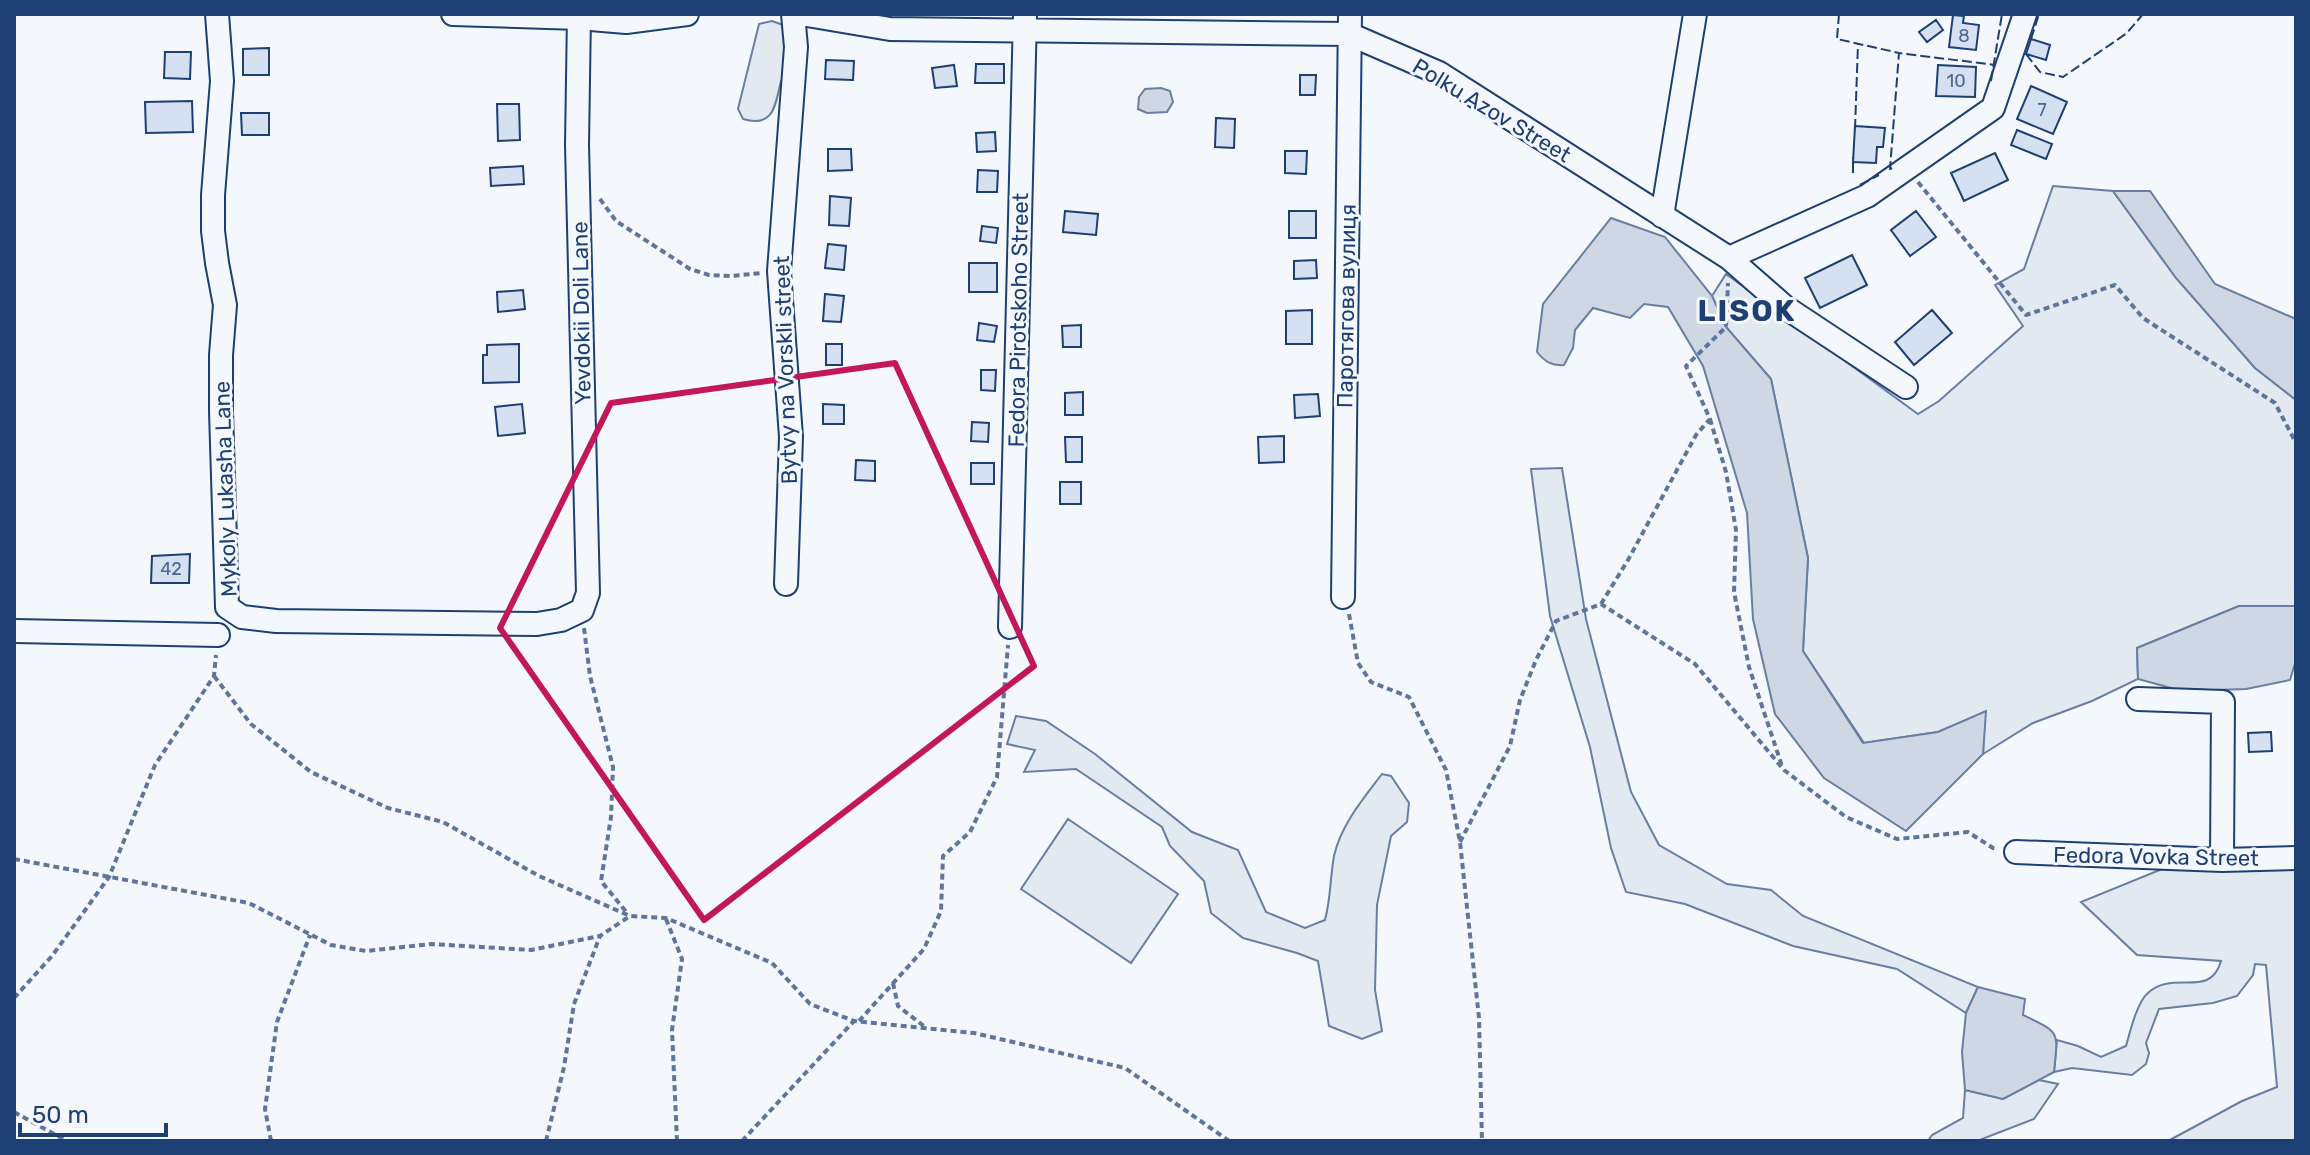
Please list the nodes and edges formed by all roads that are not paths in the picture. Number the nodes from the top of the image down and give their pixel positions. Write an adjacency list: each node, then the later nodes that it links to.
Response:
1 (217, 14): 16 (street, Mykoly Lukasha Lane)
2 (453, 14): 8 (street)
3 (687, 14): 8 (street)
4 (793, 14): 14 (street, Bytvy na Vorskli street)
5 (801, 14): 9 (street, Polku Azov Street)
6 (1695, 14): 11 (street)
7 (2025, 14): 12 (street)
8 (579, 16): 16 (street, Yevdokii Doli Lane)
9 (1025, 22): 10 (street, Polku Azov Street); 17 (street, Fedora Pirotskoho Street)
10 (1350, 24): 11 (street, Polku Azov Street); 15 (street, Паротягова вулиця)
11 (1662, 216): 12 (street, Polku Azov Street)
12 (1729, 258): 13 (street, Polku Azov Street)
13 (1906, 387)
14 (786, 584)
15 (1343, 597)
16 (582, 610)
17 (1010, 627)
18 (14, 631): 19 (street)
19 (218, 635)
20 (2138, 699): 23 (street)
21 (2016, 852): 23 (street, Fedora Vovka Street)
22 (2296, 858): 23 (street, Fedora Vovka Street)
23 (2222, 860)

